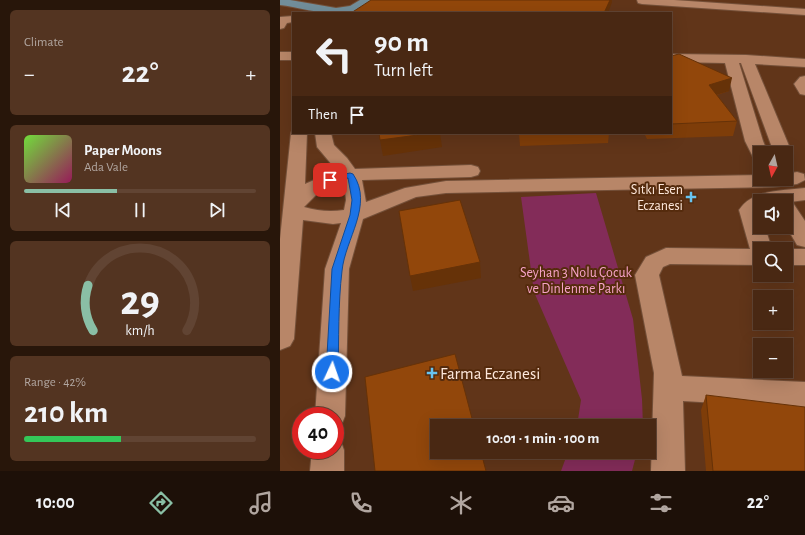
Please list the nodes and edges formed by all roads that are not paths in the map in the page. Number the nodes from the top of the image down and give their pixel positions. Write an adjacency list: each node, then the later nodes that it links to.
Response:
1 (334, 0): 6 (main road)
2 (365, 0): 5 (main road)
3 (642, 1): 7 (street)
4 (280, 2): 6 (main road)
5 (351, 10): 6 (main road)
6 (318, 11)
7 (805, 12)
8 (280, 56): 9 (street)
9 (292, 56)
10 (672, 58): 11 (street)
11 (738, 59): 12 (street); 17 (street); 19 (street)
12 (805, 63)
13 (805, 80): 14 (street)
14 (805, 91)
15 (299, 134): 21 (street)
16 (323, 134): 18 (street)
17 (756, 146)
18 (350, 175): 20 (street); 21 (street); 22 (street)
19 (794, 176): 20 (street)
20 (776, 189): 22 (street); 23 (street); 24 (street)
21 (295, 206): 22 (street); 28 (street)
22 (354, 215): 31 (street)
23 (805, 240)
24 (759, 242)
25 (753, 257): 29 (street)
26 (793, 257): 27 (street)
27 (805, 257)
28 (280, 339)
29 (668, 388): 30 (street); 34 (street)
30 (805, 395)
31 (330, 407)
32 (328, 459): 33 (street)
33 (327, 471)
34 (668, 471)

